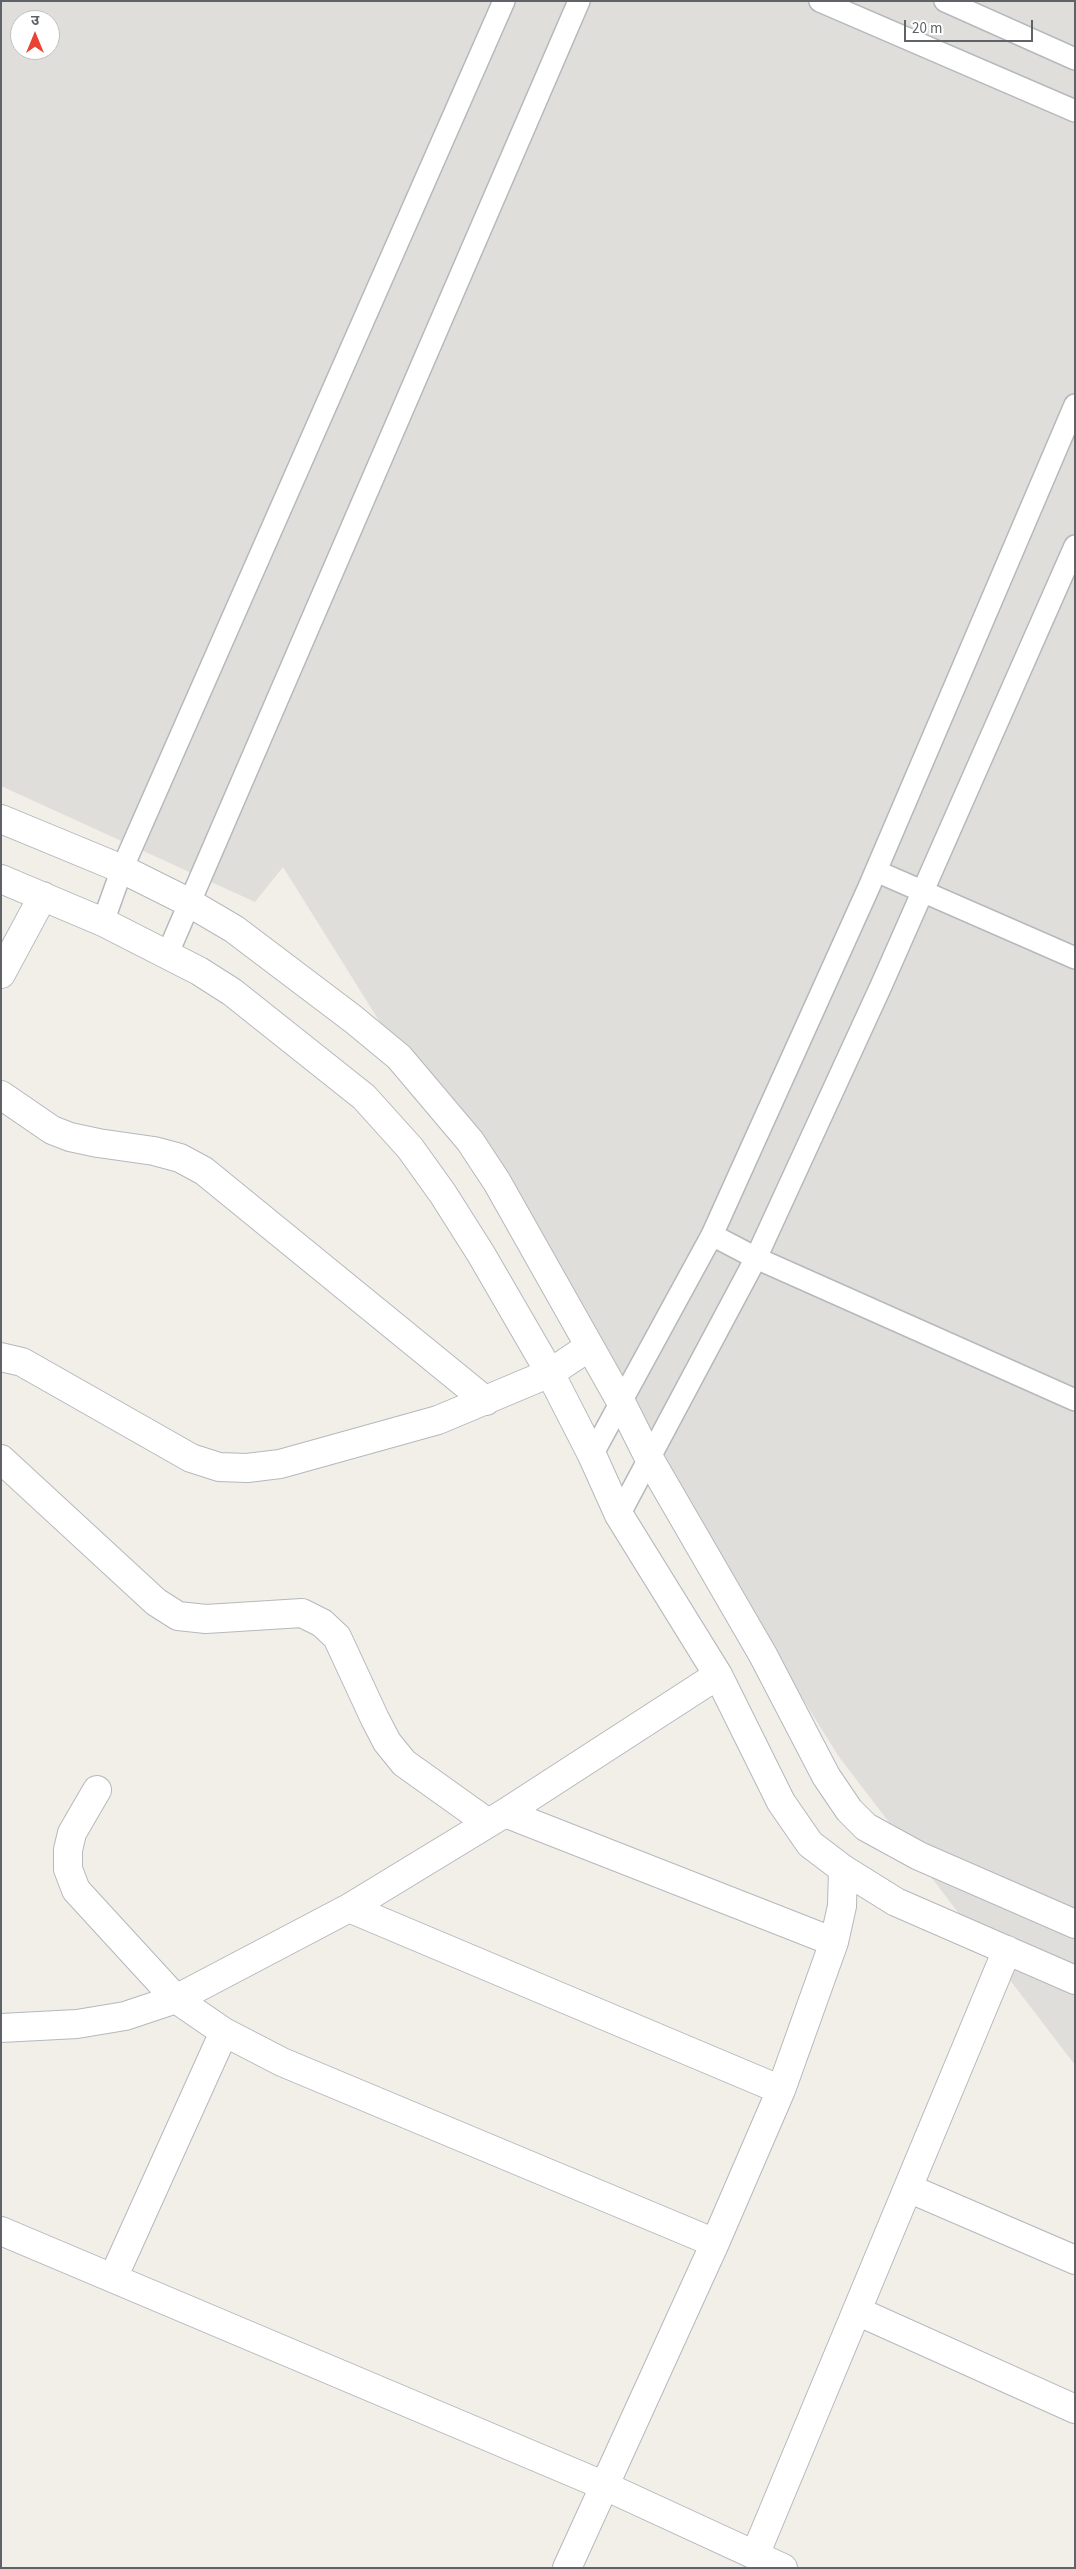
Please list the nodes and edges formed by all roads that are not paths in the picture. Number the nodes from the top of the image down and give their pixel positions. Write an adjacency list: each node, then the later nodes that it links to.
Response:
1 (504, 1): 10 (lane)
2 (579, 1): 15 (lane)
3 (820, 1): 6 (lane)
4 (945, 1): 5 (lane)
5 (1075, 59)
6 (1075, 112)
7 (1075, 405): 11 (lane)
8 (1075, 546): 13 (lane)
9 (1, 819): 10 (street)
10 (122, 869): 15 (street); 16 (lane)
11 (876, 871): 13 (lane); 21 (lane)
12 (1, 878): 14 (street)
13 (924, 890): 18 (lane); 22 (lane)
14 (43, 896): 16 (street); 19 (street)
15 (188, 902): 17 (lane); 23 (street)
16 (103, 922): 17 (street)
17 (167, 955): 25 (street)
18 (1075, 958)
19 (1, 974)
20 (1, 1095): 27 (street)
21 (712, 1235): 22 (lane); 28 (lane)
22 (756, 1258): 26 (lane); 30 (lane)
23 (589, 1347): 25 (street); 28 (street)
24 (1, 1357): 27 (street)
25 (550, 1373): 27 (street); 29 (street)
26 (1075, 1400)
27 (486, 1401)
28 (621, 1402): 29 (lane); 30 (street)
29 (592, 1455): 32 (street)
30 (649, 1458): 32 (lane); 38 (street)
31 (1, 1459): 35 (street)
32 (619, 1515): 33 (street)
33 (718, 1675): 35 (street); 36 (street)
34 (97, 1790): 42 (street)
35 (496, 1818): 37 (street); 39 (street)
36 (843, 1869): 39 (street); 40 (street)
37 (349, 1908): 42 (street); 45 (street)
38 (1075, 1924)
39 (834, 1942): 45 (street)
40 (1007, 1950): 41 (street); 46 (street)
41 (1075, 1980)
42 (176, 1999): 43 (street); 44 (street)
43 (1, 2028)
44 (224, 2032): 48 (street); 50 (street)
45 (782, 2090): 48 (street)
46 (908, 2188): 49 (street); 51 (street)
47 (1, 2231): 50 (street)
48 (715, 2244): 53 (street)
49 (1075, 2260)
50 (112, 2278): 53 (street)
51 (857, 2311): 52 (street); 54 (street)
52 (1075, 2409)
53 (605, 2486): 54 (street); 55 (street)
54 (755, 2555): 56 (street)
55 (566, 2568)
56 (783, 2568)

